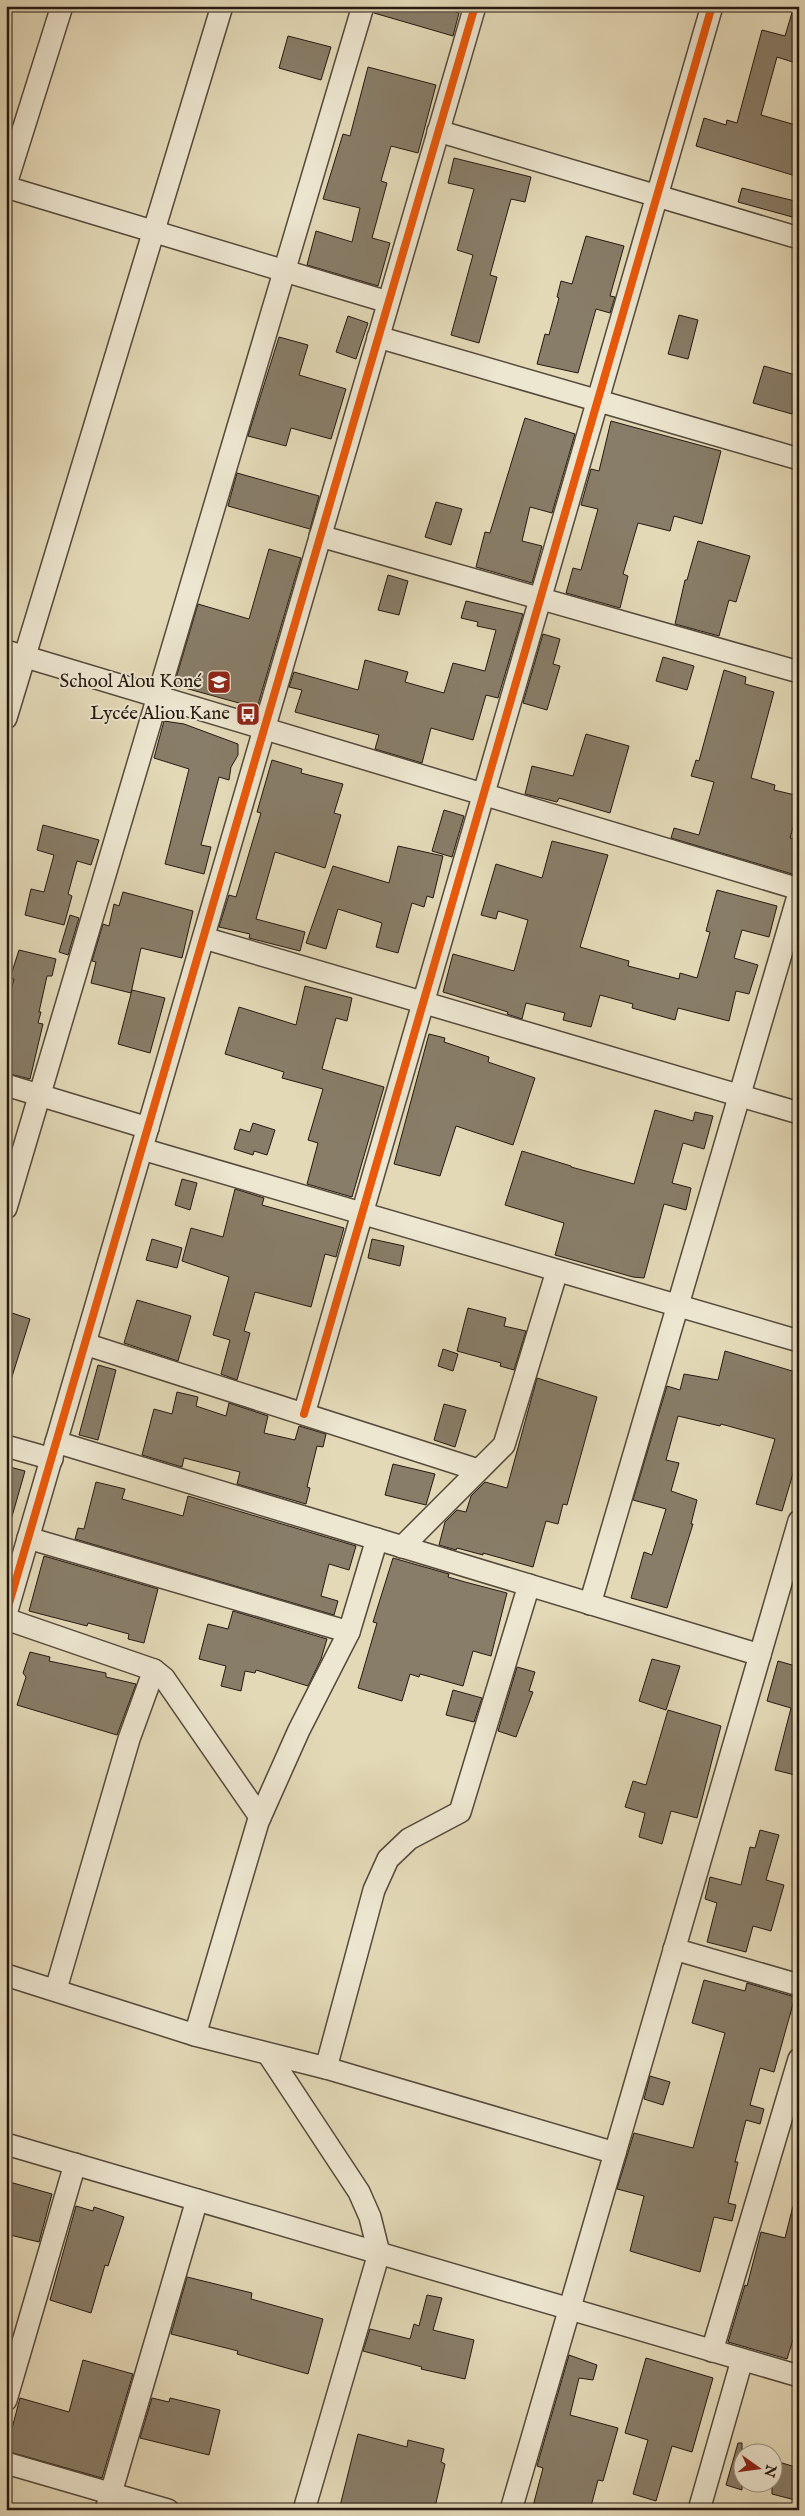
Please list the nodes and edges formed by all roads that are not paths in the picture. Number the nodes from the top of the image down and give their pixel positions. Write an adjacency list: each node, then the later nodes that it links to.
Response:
1 (62, 6): 7 (street)
2 (222, 6): 9 (street)
3 (363, 6): 11 (street)
4 (475, 6): 6 (street)
5 (712, 6): 8 (street)
6 (438, 131): 8 (street); 12 (street)
7 (6, 186): 9 (street)
8 (657, 196): 10 (street); 14 (street)
9 (153, 232): 11 (street); 18 (street)
10 (799, 238)
11 (284, 272): 12 (street); 20 (street)
12 (388, 302): 13 (street)
13 (378, 337): 14 (street); 16 (street)
14 (598, 400): 15 (street); 17 (street)
15 (799, 459)
16 (320, 536): 17 (street); 22 (street)
17 (540, 599): 19 (street); 23 (street)
18 (16, 654): 20 (street); 21 (street)
19 (799, 672)
20 (158, 697): 22 (street); 29 (street)
21 (6, 718)
22 (264, 729): 23 (street); 26 (street)
23 (484, 795): 24 (street); 27 (street)
24 (799, 889)
25 (799, 893): 30 (street)
26 (204, 938): 27 (street); 32 (street)
27 (424, 1003): 30 (street); 35 (street)
28 (6, 1085): 29 (street)
29 (40, 1095): 32 (street); 34 (street)
30 (739, 1096): 31 (street); 37 (street)
31 (799, 1113)
32 (148, 1128): 33 (street)
33 (142, 1149): 35 (street); 39 (street)
34 (6, 1208)
35 (362, 1214): 36 (street); 40 (street)
36 (557, 1271): 37 (street); 43 (street)
37 (678, 1306): 38 (street); 51 (street)
38 (799, 1341)
39 (85, 1344): 40 (street); 42 (street)
40 (304, 1414): 43 (street)
41 (6, 1446): 42 (street)
42 (54, 1450): 45 (street); 46 (street)
43 (478, 1470): 47 (street)
44 (799, 1521): 49 (street)
45 (28, 1538): 48 (street); 54 (street)
46 (377, 1539): 47 (street); 54 (street)
47 (402, 1547): 50 (street)
48 (14, 1562): 52 (street)
49 (791, 1575): 55 (street)
50 (529, 1585): 51 (street); 65 (street)
51 (590, 1604): 55 (street)
52 (6, 1614)
53 (6, 1619): 56 (street)
54 (349, 1632): 57 (street)
55 (760, 1655): 58 (street)
56 (154, 1670): 57 (street); 61 (street)
57 (260, 1817): 62 (street)
58 (674, 1949): 60 (street); 67 (street)
59 (6, 1975): 61 (street)
60 (799, 1985)
61 (56, 1989): 62 (street)
62 (195, 2035): 63 (street)
63 (268, 2054): 65 (street); 70 (street)
64 (799, 2059): 72 (street)
65 (326, 2068): 67 (street)
66 (6, 2144): 68 (street)
67 (615, 2153): 71 (street)
68 (75, 2164): 69 (street); 75 (street)
69 (197, 2200): 70 (street); 77 (street)
70 (379, 2253): 71 (street); 79 (street)
71 (570, 2309): 72 (street); 80 (street)
72 (712, 2351): 73 (street)
73 (742, 2360): 74 (street); 81 (street)
74 (799, 2376)
75 (6, 2400)
76 (6, 2463): 77 (street)
77 (109, 2502): 78 (street)
78 (168, 2510)
79 (304, 2510)
80 (511, 2510)
81 (699, 2510)

